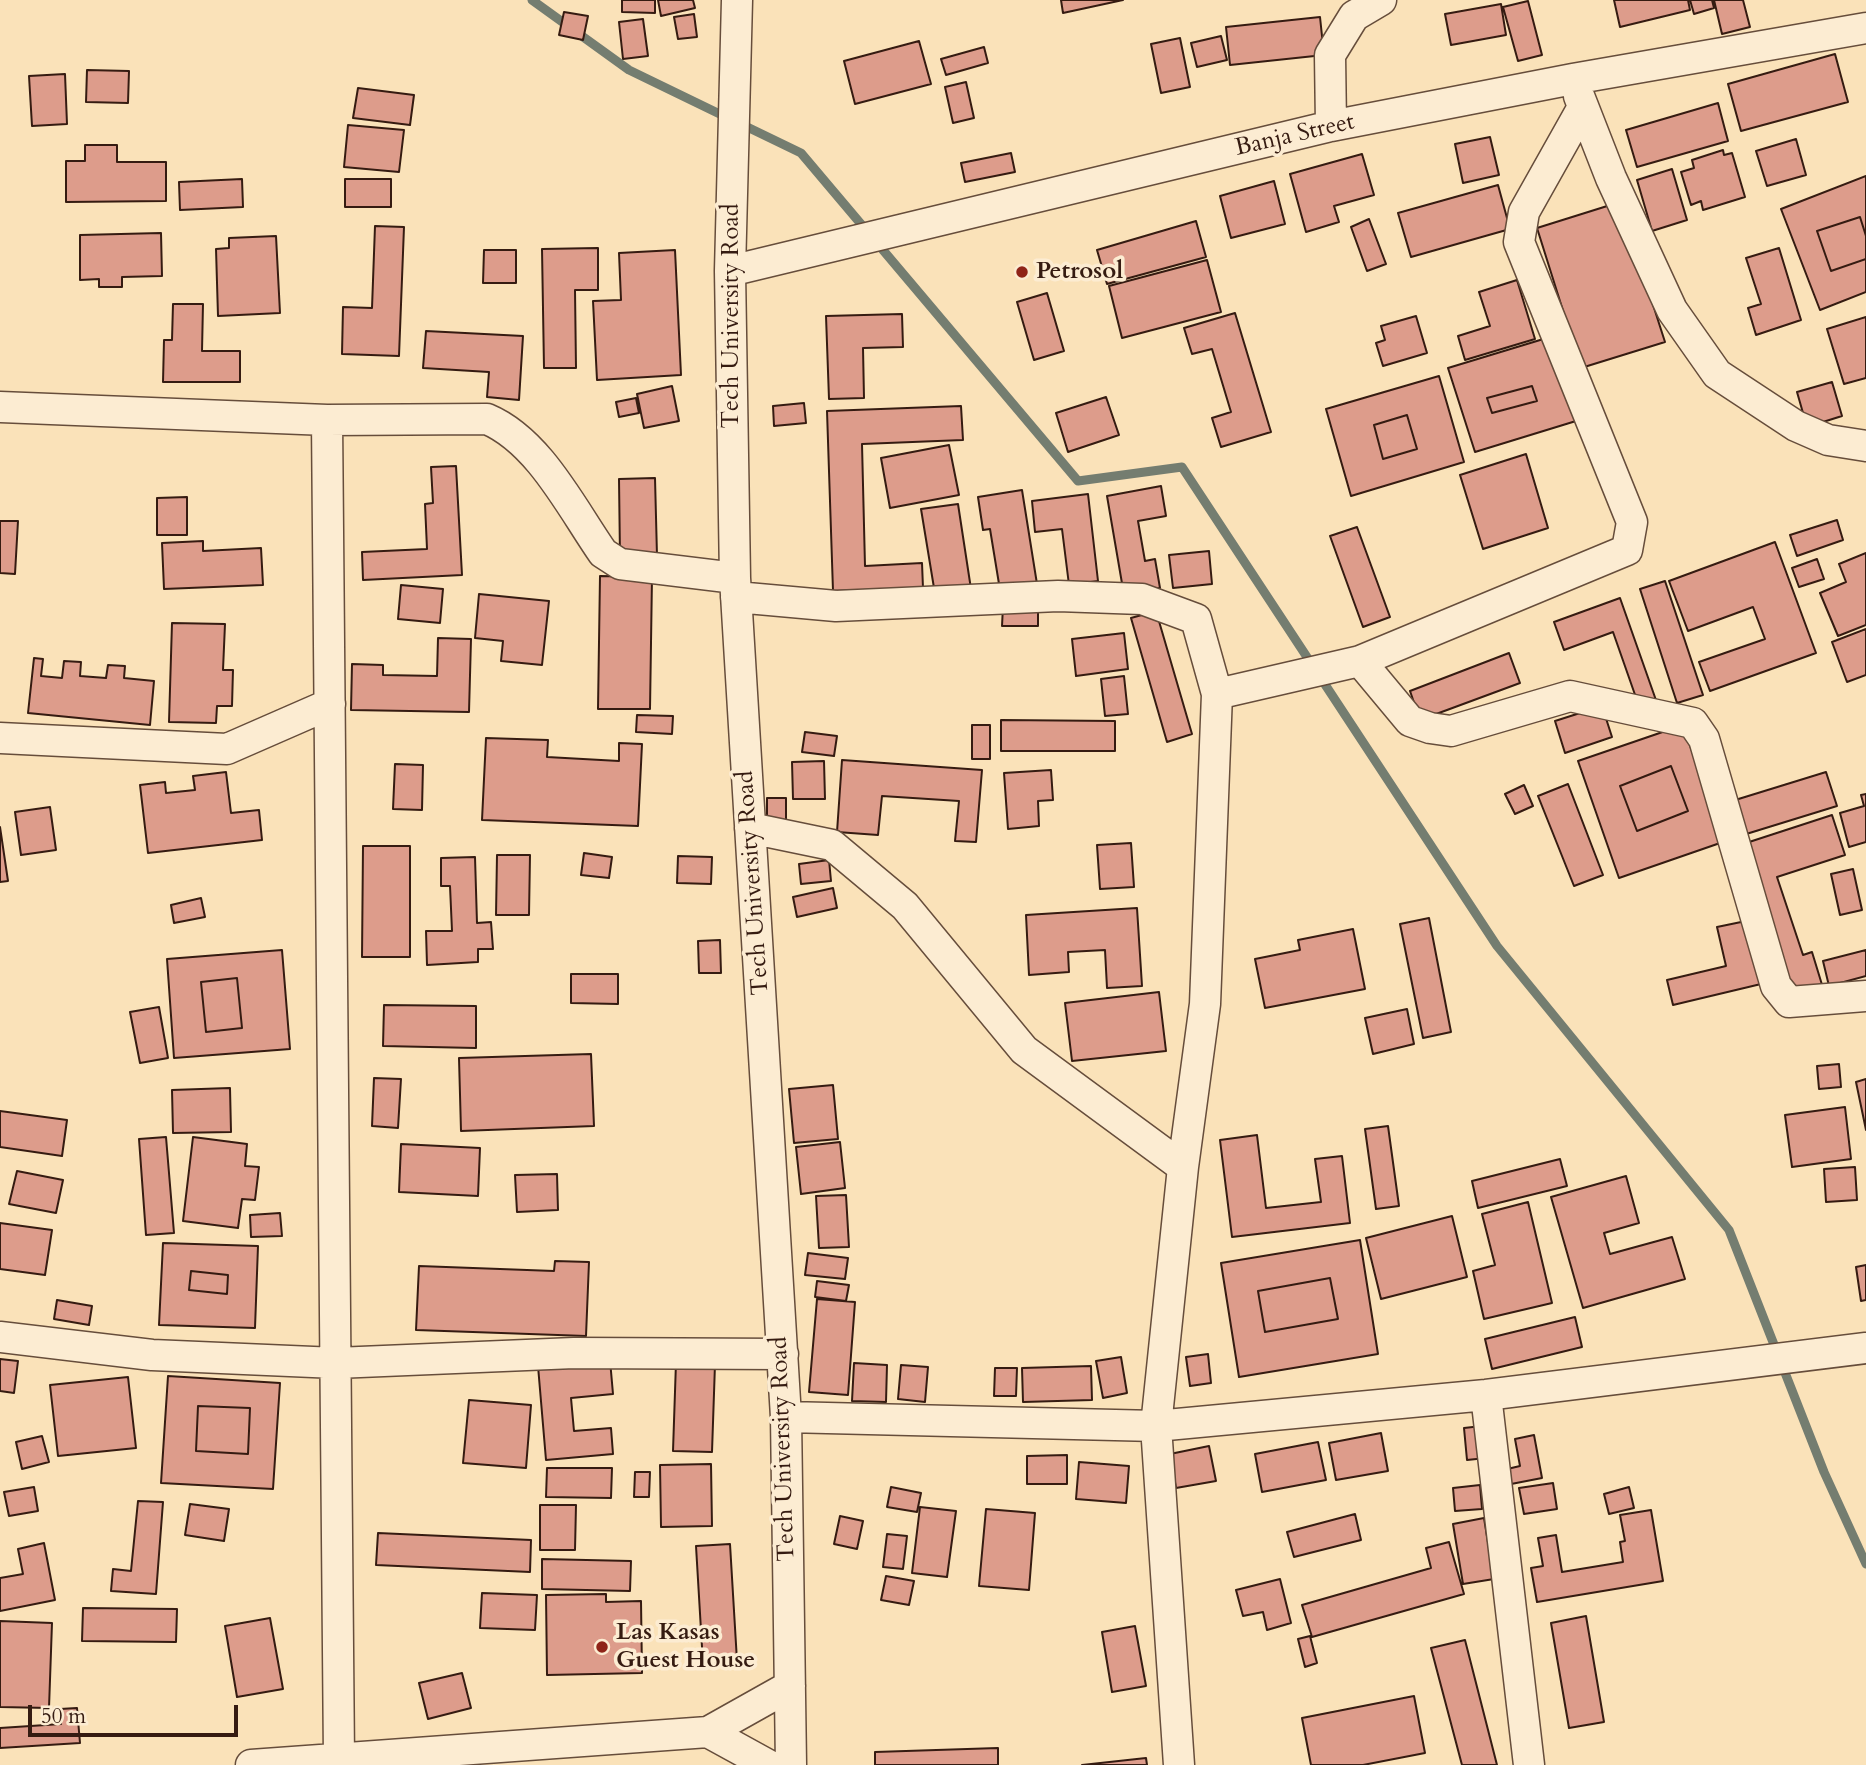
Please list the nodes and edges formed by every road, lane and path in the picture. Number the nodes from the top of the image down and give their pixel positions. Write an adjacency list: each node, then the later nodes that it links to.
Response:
1 (737, 0): 7 (street, Tech University Road)
2 (1381, 0): 6 (street)
3 (1865, 32): 4 (street, Banja Street)
4 (1573, 79): 5 (street); 6 (street, Banja Street)
5 (1583, 107): 10 (street); 12 (street)
6 (1331, 126): 7 (street, Banja Street)
7 (730, 271): 11 (street, Tech University Road)
8 (0, 407): 9 (street)
9 (327, 420): 11 (street); 14 (street)
10 (1866, 446)
11 (736, 588): 13 (street); 16 (street, Tech University Road)
12 (1360, 661): 13 (street); 17 (street)
13 (1217, 694): 18 (street)
14 (330, 704): 15 (street); 22 (street)
15 (0, 738)
16 (750, 828): 18 (street); 21 (street, Tech University Road)
17 (1866, 996)
18 (1183, 1167): 25 (street)
19 (0, 1337): 22 (street)
20 (1866, 1348): 23 (street)
21 (783, 1354): 22 (street); 24 (street, Tech University Road)
22 (336, 1363): 28 (street)
23 (1486, 1395): 25 (street); 33 (street)
24 (786, 1417): 25 (street); 26 (street, Tech University Road)
25 (1156, 1426): 32 (street)
26 (790, 1686): 27 (street); 31 (street, Tech University Road)
27 (708, 1732): 28 (street); 30 (street)
28 (339, 1758): 29 (street)
29 (251, 1765)
30 (768, 1765)
31 (791, 1765)
32 (1180, 1765)
33 (1529, 1765)

